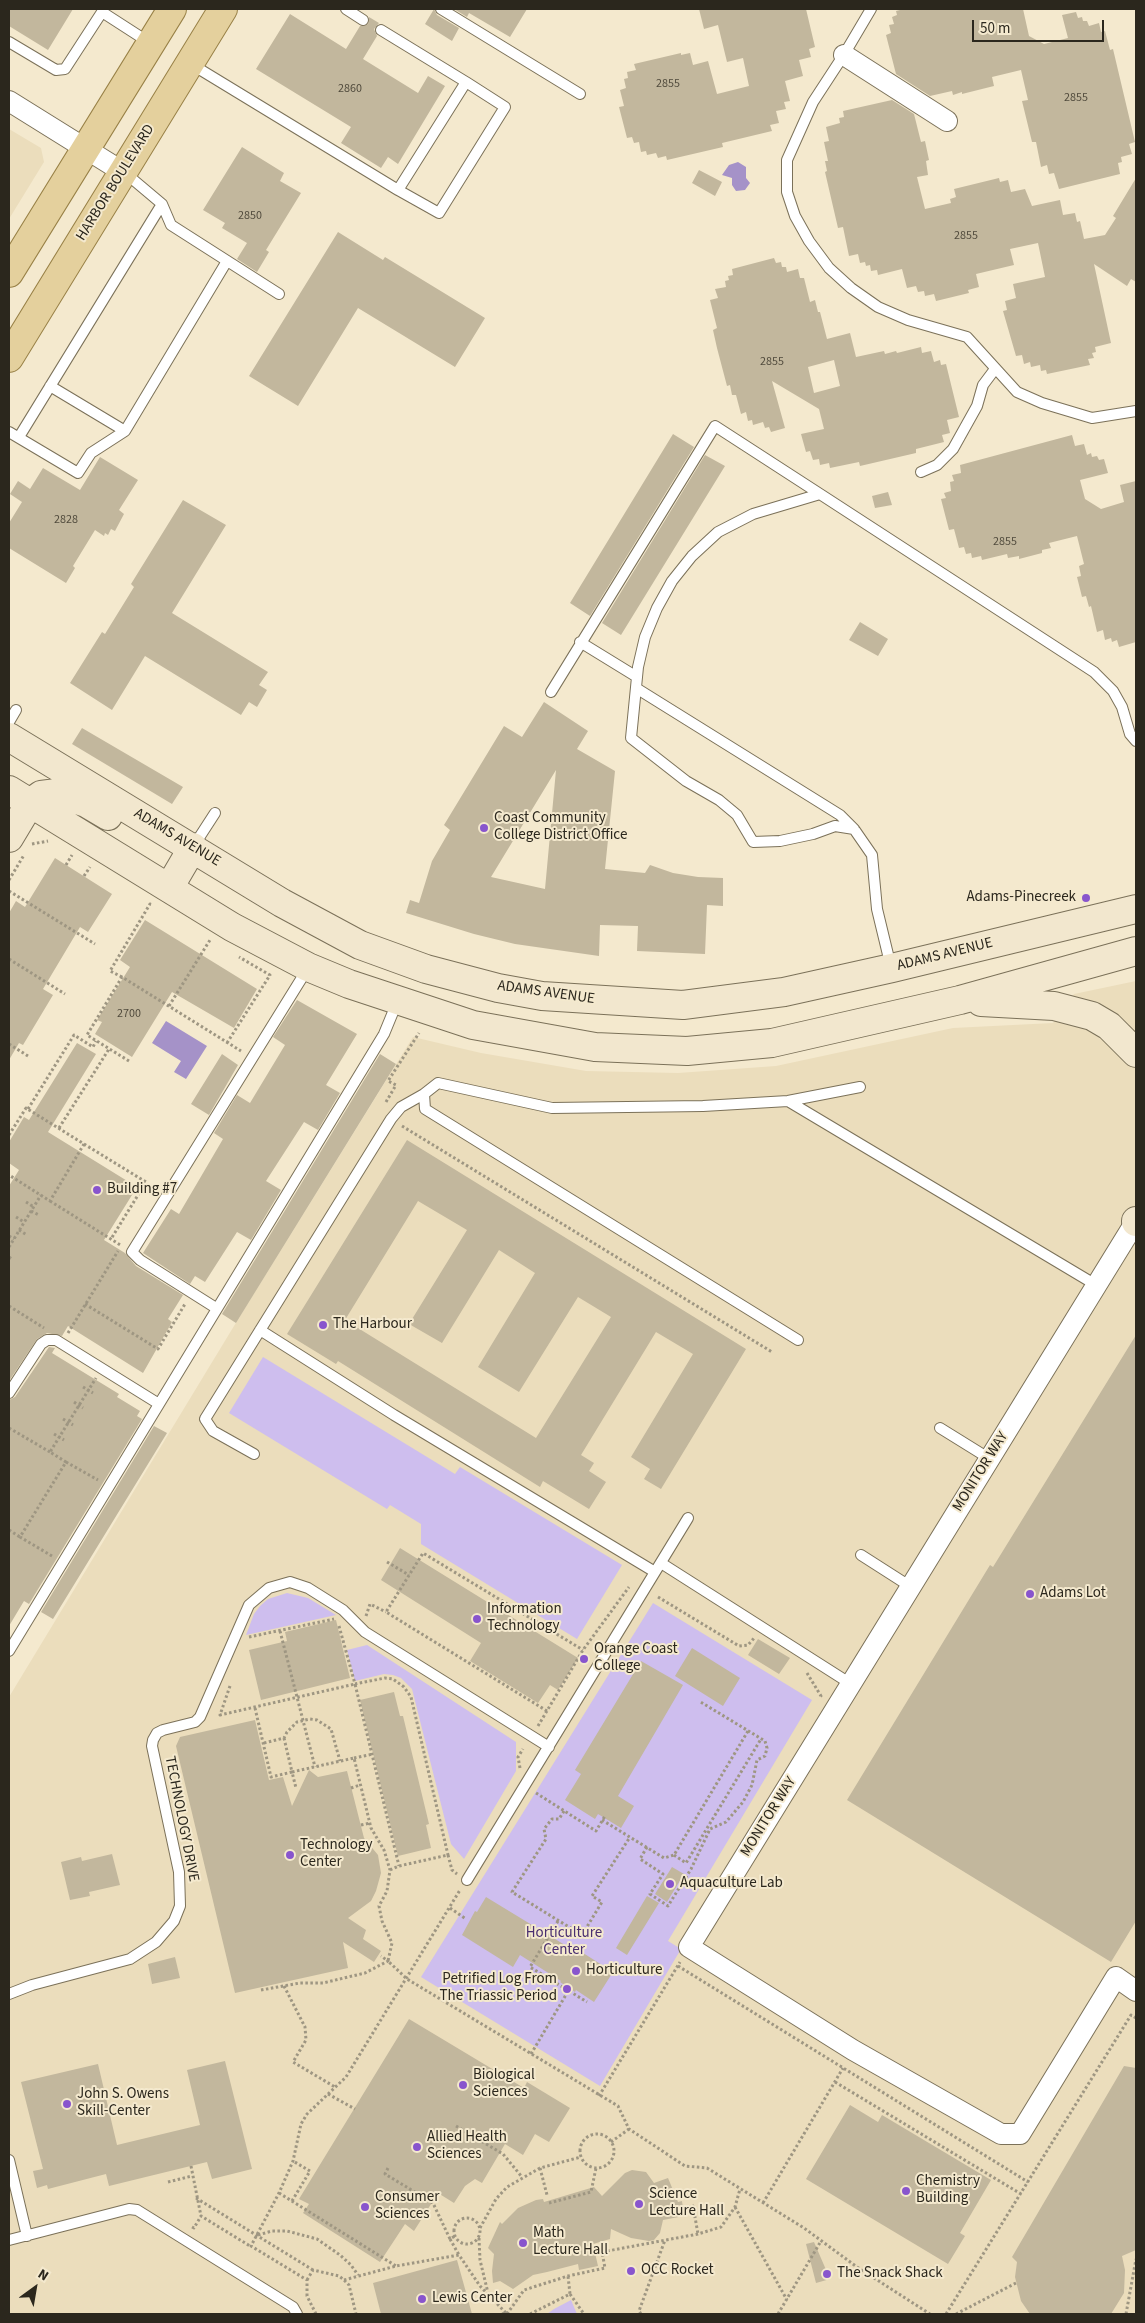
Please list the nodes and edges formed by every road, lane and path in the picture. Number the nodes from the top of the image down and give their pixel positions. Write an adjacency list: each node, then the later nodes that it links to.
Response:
1 (172, 9): 10 (main road)
2 (223, 9): 12 (main road, HARBOR BOULEVARD)
3 (346, 9): 7 (lane)
4 (441, 9): 14 (lane)
5 (871, 9): 11 (lane)
6 (99, 11): 9 (lane); 10 (lane)
7 (363, 20)
8 (381, 30): 13 (lane)
9 (9, 42)
10 (150, 44): 17 (main road)
11 (844, 55): 16 (street); 25 (lane)
12 (190, 63): 18 (main road, HARBOR BOULEVARD); 19 (lane)
13 (466, 82): 19 (lane); 19 (lane)
14 (580, 94)
15 (9, 101): 17 (street)
16 (947, 121)
17 (86, 147): 18 (street); 22 (main road)
18 (123, 172): 20 (lane); 24 (main road, HARBOR BOULEVARD)
19 (398, 190)
20 (162, 204): 21 (lane); 26 (lane)
21 (227, 261): 23 (lane); 28 (lane)
22 (9, 273)
23 (278, 294)
24 (9, 358)
25 (995, 369): 27 (lane); 31 (lane)
26 (50, 386): 28 (lane); 30 (lane)
27 (1136, 411)
28 (125, 431): 30 (lane)
29 (9, 432): 30 (lane)
30 (18, 437)
31 (921, 472)
32 (820, 494): 33 (lane); 34 (lane); 39 (lane)
33 (580, 642): 34 (lane); 35 (lane)
34 (637, 683): 42 (lane); 42 (lane)
35 (551, 692)
36 (16, 710): 37 (lane)
37 (9, 722)
38 (9, 737): 45 (main road, ADAMS AVENUE)
39 (1136, 742)
40 (20, 797): 43 (main road); 45 (main road); 57 (main road)
41 (215, 813): 45 (lane)
42 (854, 829): 69 (lane)
43 (9, 838)
44 (56, 845): 54 (path)
45 (193, 847): 57 (main road); 70 (main road, ADAMS AVENUE)
46 (64, 850): 47 (path)
47 (72, 855): 48 (path); 50 (path)
48 (78, 859)
49 (84, 863): 51 (path)
50 (66, 865)
51 (90, 867): 52 (path); 53 (path)
52 (98, 871)
53 (84, 876)
54 (9, 880)
55 (9, 891): 58 (path)
56 (143, 899): 57 (path)
57 (159, 900): 68 (main road); 71 (path)
58 (28, 903): 59 (path); 61 (path)
59 (29, 909)
60 (1136, 909): 69 (main road, ADAMS AVENUE)
61 (45, 914): 62 (path); 64 (path)
62 (46, 920)
63 (215, 943): 75 (path)
64 (95, 944)
65 (1136, 951): 73 (main road)
66 (236, 955): 79 (path)
67 (9, 959): 72 (path)
68 (308, 967): 74 (main road); 87 (lane)
69 (892, 968): 70 (main road, ADAMS AVENUE)
70 (426, 969): 74 (main road)
71 (122, 977): 75 (path); 77 (path)
72 (65, 994)
73 (960, 1000): 74 (main road); 84 (main road)
74 (407, 1003): 119 (lane)
75 (169, 1006): 79 (path)
76 (419, 1033): 92 (path)
77 (96, 1042): 81 (path); 93 (path)
78 (108, 1042): 81 (path)
79 (227, 1043): 87 (path)
80 (9, 1044): 85 (path)
81 (105, 1047): 82 (path)
82 (109, 1049): 86 (path); 95 (path)
83 (123, 1051): 86 (path)
84 (1136, 1053)
85 (28, 1056)
86 (120, 1056): 88 (path)
87 (252, 1059): 116 (lane)
88 (129, 1061)
89 (860, 1087): 91 (lane)
90 (424, 1094): 91 (lane); 121 (lane); 123 (lane)
91 (788, 1100): 115 (lane)
92 (384, 1105)
93 (28, 1109): 95 (path); 96 (path)
94 (397, 1123): 124 (path)
95 (59, 1128): 97 (path)
96 (10, 1136)
97 (84, 1144): 100 (path); 104 (path)
98 (9, 1175): 99 (path)
99 (41, 1195): 100 (path); 103 (path)
100 (50, 1201): 113 (path)
101 (26, 1202): 103 (path)
102 (124, 1207): 104 (path)
103 (32, 1209): 105 (path); 108 (path)
104 (129, 1210): 113 (path)
105 (39, 1215)
106 (16, 1217): 108 (path)
107 (1136, 1221): 115 (street, MONITOR WAY)
108 (24, 1222): 109 (path)
109 (19, 1230): 110 (path); 112 (path)
110 (26, 1235)
111 (9, 1236): 112 (path)
112 (14, 1239): 114 (path)
113 (111, 1239): 117 (path)
114 (9, 1247)
115 (1096, 1286): 144 (street, MONITOR WAY)
116 (192, 1292): 117 (path); 119 (lane)
117 (85, 1304): 122 (path)
118 (9, 1306): 120 (path)
119 (216, 1308): 131 (lane)
120 (48, 1330)
121 (260, 1330): 143 (lane); 153 (lane)
122 (63, 1340)
123 (798, 1340)
124 (772, 1352)
125 (101, 1368): 127 (path); 128 (lane); 131 (lane)
126 (83, 1387): 127 (path)
127 (88, 1390): 129 (path); 132 (path)
128 (9, 1393)
129 (93, 1393)
130 (74, 1402): 132 (path)
131 (159, 1404): 146 (lane)
132 (79, 1405): 133 (path); 135 (path)
133 (83, 1408)
134 (63, 1419): 135 (path)
135 (68, 1422): 136 (path); 140 (path)
136 (73, 1425)
137 (9, 1428): 142 (path)
138 (940, 1428): 144 (lane)
139 (54, 1434): 140 (path)
140 (59, 1437): 141 (path); 142 (path)
141 (64, 1440)
142 (50, 1452): 145 (path)
143 (254, 1454)
144 (990, 1459): 156 (street, MONITOR WAY)
145 (66, 1462): 146 (path); 149 (path)
146 (109, 1487): 151 (lane)
147 (688, 1518): 153 (lane)
148 (9, 1530): 149 (path)
149 (20, 1537): 151 (path)
150 (861, 1555): 156 (lane)
151 (63, 1562): 166 (lane)
152 (387, 1562): 154 (path)
153 (658, 1568): 170 (lane); 182 (lane)
154 (409, 1575): 158 (path); 165 (path)
155 (636, 1583): 165 (path)
156 (911, 1586): 170 (street, MONITOR WAY)
157 (658, 1597): 161 (path)
158 (386, 1612): 159 (path); 175 (path)
159 (365, 1619)
160 (280, 1631): 163 (path); 164 (path); 171 (path)
161 (758, 1635)
162 (348, 1637): 164 (path)
163 (247, 1638)
164 (343, 1639): 169 (path)
165 (583, 1650): 175 (path)
166 (9, 1651)
167 (805, 1670): 173 (path)
168 (232, 1681): 174 (path)
169 (356, 1684): 171 (path); 183 (path); 199 (path)
170 (851, 1684): 215 (street, MONITOR WAY)
171 (296, 1696): 174 (path); 176 (path)
172 (699, 1701): 178 (path)
173 (815, 1704)
174 (255, 1708): 181 (path)
175 (547, 1711): 177 (path)
176 (303, 1720): 179 (path); 185 (path); 186 (path)
177 (538, 1726)
178 (748, 1731): 180 (path); 200 (path)
179 (284, 1738): 181 (path); 187 (path)
180 (761, 1739): 198 (path); 200 (path)
181 (264, 1743): 187 (path)
182 (549, 1747): 203 (lane); 216 (lane, TECHNOLOGY DRIVE)
183 (373, 1754): 184 (path); 201 (path)
184 (354, 1758): 185 (path); 188 (path)
185 (340, 1761): 186 (path)
186 (315, 1767): 187 (path)
187 (292, 1772): 189 (path)
188 (360, 1785): 190 (path); 195 (path)
189 (296, 1788)
190 (351, 1788)
191 (533, 1791): 192 (path)
192 (564, 1811): 194 (path); 206 (path)
193 (605, 1816): 194 (path)
194 (602, 1820): 197 (path)
195 (370, 1823): 196 (path); 202 (path)
196 (361, 1825)
197 (630, 1837): 198 (path); 206 (path)
198 (647, 1848): 200 (path)
199 (448, 1855): 201 (path); 203 (path)
200 (674, 1855)
201 (399, 1866): 202 (path)
202 (390, 1870): 209 (path)
203 (467, 1880): 204 (path)
204 (450, 1908): 205 (path); 211 (path)
205 (466, 1919)
206 (558, 1921): 214 (path)
207 (381, 1956): 209 (path)
208 (682, 1958): 210 (path)
209 (388, 1961): 211 (path); 212 (path)
210 (678, 1966): 220 (path); 224 (path)
211 (407, 1979): 219 (path); 222 (path)
212 (284, 1986): 213 (path); 222 (path)
213 (261, 1990)
214 (569, 1990): 217 (path); 219 (path)
215 (1136, 1991)
216 (9, 1994)
217 (587, 2002)
218 (1136, 2018): 239 (path)
219 (531, 2054): 224 (path)
220 (843, 2068): 221 (path); 239 (path)
221 (836, 2082): 243 (path); 247 (path)
222 (335, 2087): 223 (path)
223 (328, 2094): 225 (path); 230 (path)
224 (599, 2096): 227 (path)
225 (354, 2109)
226 (456, 2126): 237 (path)
227 (629, 2129): 228 (path); 240 (path)
228 (611, 2142): 229 (path); 235 (path)
229 (581, 2157): 234 (path); 235 (path)
230 (293, 2161): 241 (path); 245 (path)
231 (9, 2166): 254 (lane)
232 (191, 2166): 236 (path)
233 (388, 2168): 257 (path)
234 (540, 2168): 237 (path); 242 (path)
235 (596, 2168): 246 (path)
236 (192, 2176): 238 (path); 244 (path)
237 (522, 2177): 251 (path)
238 (168, 2182)
239 (1028, 2182): 243 (path)
240 (740, 2189): 247 (path); 248 (path)
241 (279, 2193): 245 (path); 253 (path)
242 (547, 2194)
243 (1021, 2194): 284 (path)
244 (196, 2198): 250 (path); 253 (path)
245 (292, 2201): 265 (path)
246 (549, 2203)
247 (763, 2203): 260 (path)
248 (735, 2207): 252 (path); 274 (path)
249 (683, 2208): 252 (path)
250 (201, 2216)
251 (480, 2228): 255 (path); 256 (path)
252 (698, 2234): 259 (path)
253 (258, 2235): 266 (path); 267 (path); 269 (path)
254 (27, 2236): 258 (lane); 275 (lane)
255 (455, 2236): 256 (path); 257 (path)
256 (479, 2237): 272 (path)
257 (450, 2239): 263 (path)
258 (9, 2240)
259 (666, 2240): 261 (path); 281 (path)
260 (821, 2241): 274 (path); 283 (path)
261 (602, 2252): 262 (path); 268 (path)
262 (595, 2254)
263 (459, 2255): 265 (path); 272 (path)
264 (1136, 2259): 286 (path)
265 (396, 2266): 267 (path)
266 (313, 2270): 269 (path); 270 (path)
267 (358, 2275): 270 (path)
268 (568, 2276): 273 (path); 278 (path)
269 (307, 2280): 276 (path)
270 (344, 2280): 277 (path)
271 (1016, 2283): 285 (path)
272 (488, 2293): 278 (path)
273 (570, 2294): 279 (path); 280 (path)
274 (787, 2300): 282 (path)
275 (297, 2314)
276 (316, 2314)
277 (356, 2314)
278 (505, 2314)
279 (530, 2314)
280 (584, 2314)
281 (641, 2314)
282 (778, 2314)
283 (930, 2314)
284 (946, 2314)
285 (956, 2314)
286 (1126, 2314)

